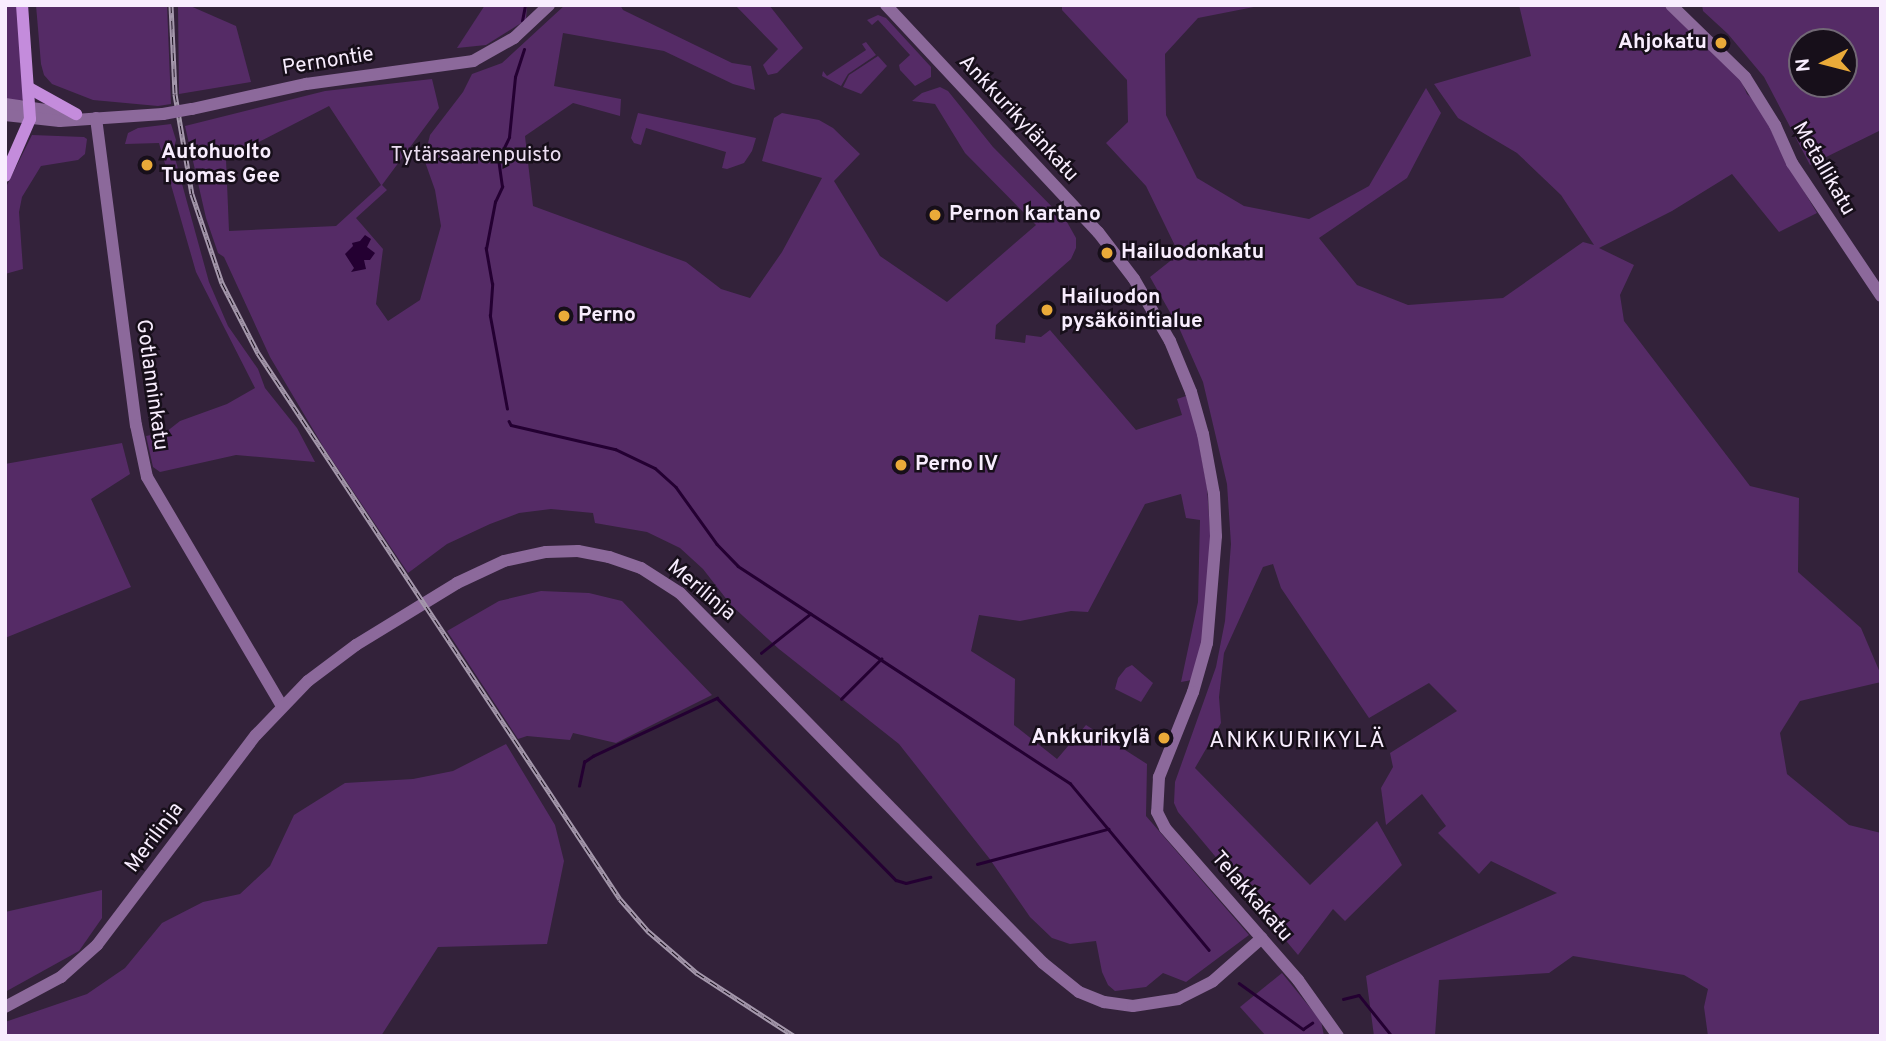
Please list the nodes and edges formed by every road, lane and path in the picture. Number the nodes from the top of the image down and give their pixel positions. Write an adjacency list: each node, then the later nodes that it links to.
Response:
1 (22, 5): 5 (main road)
2 (549, 5): 10 (street, Pernontie, bridge)
3 (886, 5): 14 (street, Ankkurikylänkatu)
4 (1671, 5): 12 (street, Metallikatu)
5 (29, 88): 7 (main road); 8 (main road)
6 (5, 104): 7 (street, Pernontie)
7 (31, 114): 8 (street, Pernontie); 9 (street, Pernontie); 10 (street, Pernontie); 11 (main road)
8 (76, 114): 10 (street, Pernontie)
9 (5, 115)
10 (96, 118): 13 (street, Gotlanninkatu)
11 (5, 176)
12 (1881, 296)
13 (282, 706): 15 (street, Merilinja); 16 (street, Merilinja)
14 (1159, 777): 15 (street, Telakkakatu)
15 (1262, 938): 17 (street, Telakkakatu)
16 (5, 1007)
17 (1338, 1036)

